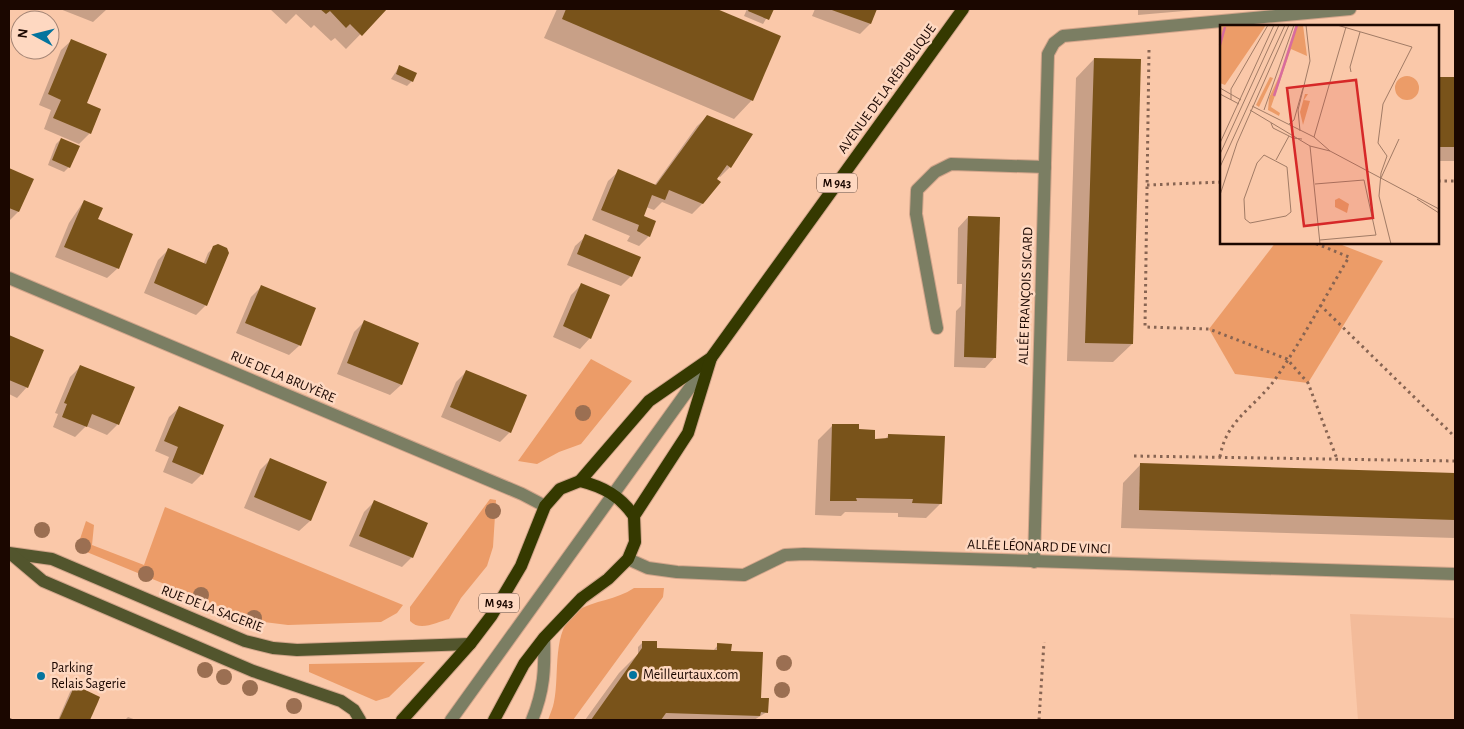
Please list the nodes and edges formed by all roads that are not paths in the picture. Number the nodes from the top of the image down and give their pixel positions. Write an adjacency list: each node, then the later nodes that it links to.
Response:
1 (964, 9): 6 (main road, AVENUE DE LA RÉPUBLIQUE / M 943)
2 (1350, 9): 3 (street, ALLÉE FRANÇOIS SICARD)
3 (1045, 167): 5 (street); 13 (street, ALLÉE FRANÇOIS SICARD)
4 (9, 278): 9 (street, RUE DE LA BRUYÈRE)
5 (937, 328)
6 (711, 358): 7 (main road, AVENUE DE LA RÉPUBLIQUE / M 943); 8 (street); 10 (main road, AVENUE DE LA RÉPUBLIQUE / M 943)
7 (580, 481): 8 (main road); 9 (main road, AVENUE DE LA RÉPUBLIQUE / M 943)
8 (613, 493): 10 (main road); 19 (street)
9 (545, 506): 16 (main road, AVENUE DE LA RÉPUBLIQUE / M 943)
10 (634, 516): 12 (main road)
11 (10, 553): 16 (street, RUE DE LA SAGERIE); 17 (street, RUE DE LA SAGERIE)
12 (628, 559): 13 (street, ALLÉE LÉONARD DE VINCI); 15 (main road)
13 (1034, 562): 14 (street, ALLÉE LÉONARD DE VINCI)
14 (1455, 574)
15 (544, 638): 20 (main road); 21 (street)
16 (470, 644): 18 (main road, AVENUE DE LA RÉPUBLIQUE / M 943)
17 (360, 720)
18 (402, 720)
19 (451, 720)
20 (494, 720)
21 (532, 720)

